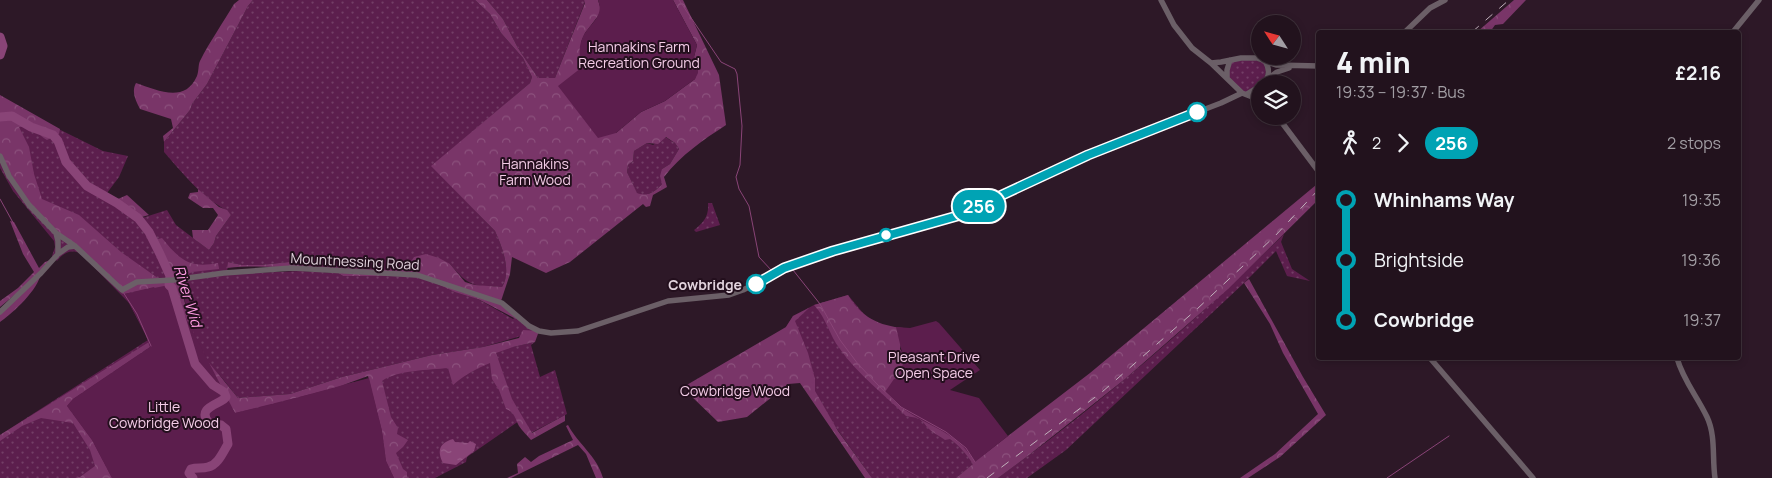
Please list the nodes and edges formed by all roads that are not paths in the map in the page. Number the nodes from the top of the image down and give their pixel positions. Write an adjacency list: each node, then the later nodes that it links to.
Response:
1 (1161, 0): 8 (street)
2 (1445, 0): 4 (street)
3 (1759, 0): 5 (street)
4 (1407, 30)
5 (1735, 30)
6 (1251, 58): 7 (street)
7 (1230, 60): 8 (street); 13 (street)
8 (1211, 63): 13 (street)
9 (1274, 65): 11 (street)
10 (1316, 66): 11 (street)
11 (1291, 67): 12 (street)
12 (1273, 75)
13 (1227, 78): 14 (street)
14 (1232, 84): 16 (street); 18 (street)
15 (1251, 90): 16 (street, Mountnessing Road)
16 (1244, 93): 17 (street); 18 (street, Mountnessing Road)
17 (1251, 96)
18 (1225, 101): 23 (street, Mountnessing Road)
19 (1284, 125): 21 (street)
20 (0, 156): 22 (street, Mountnessing Road)
21 (1316, 168)
22 (56, 233): 23 (street, Mountnessing Road); 24 (street)
23 (75, 246): 24 (street)
24 (58, 254): 25 (street)
25 (0, 312)
26 (1432, 360): 28 (street)
27 (1678, 360): 29 (street)
28 (1533, 478)
29 (1715, 478)

